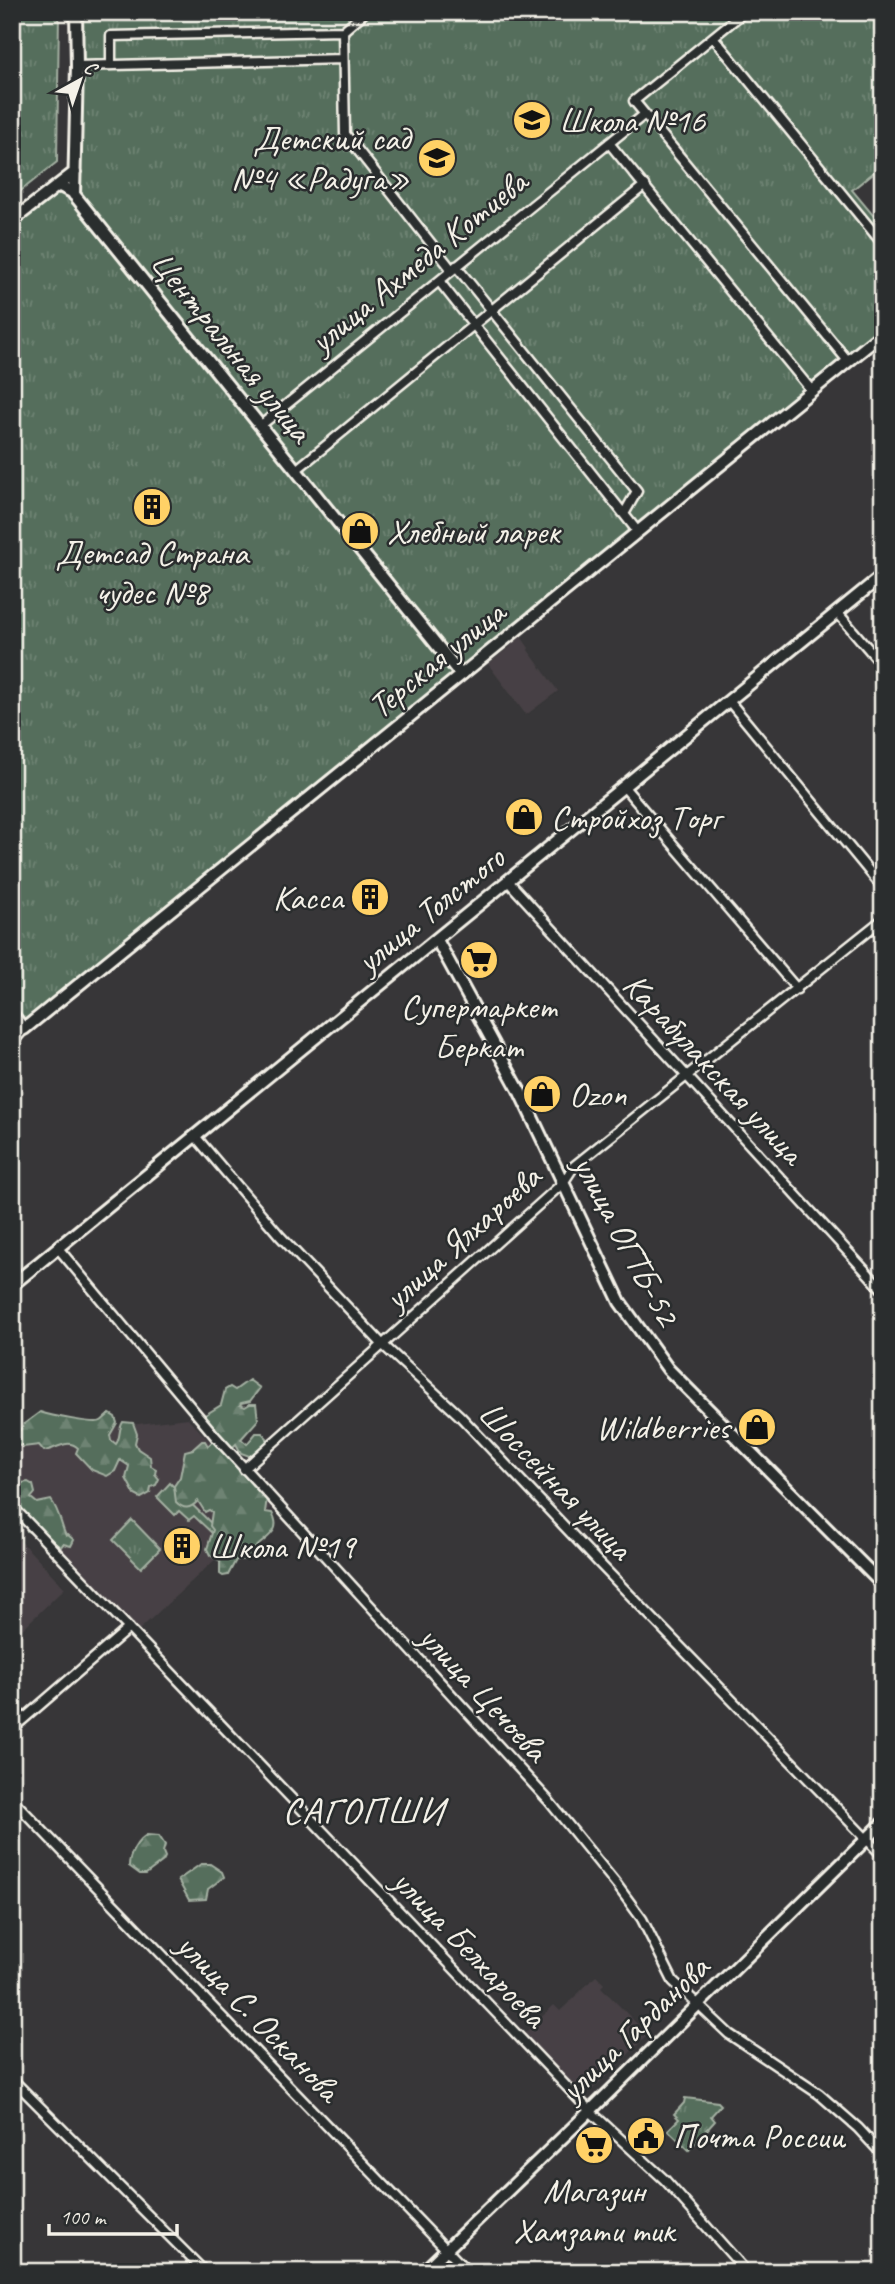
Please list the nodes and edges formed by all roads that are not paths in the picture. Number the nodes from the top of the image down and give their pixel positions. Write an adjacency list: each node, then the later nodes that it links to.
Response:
1 (76, 12): 8 (street)
2 (365, 12): 4 (street)
3 (744, 12): 5 (street)
4 (343, 31): 6 (street); 7 (street)
5 (713, 37): 9 (street); 16 (street)
6 (343, 59): 7 (street); 17 (street)
7 (111, 65): 8 (street)
8 (77, 66): 11 (street)
9 (645, 114): 10 (street, улица Ахмеда Котиева); 22 (street)
10 (609, 143): 13 (street); 17 (street, улица Ахмеда Котиева)
11 (75, 172): 12 (street); 14 (street)
12 (58, 185): 14 (street, Центральная улица); 15 (street)
13 (645, 185): 19 (street); 23 (street)
14 (74, 195): 24 (street, Центральная улица)
15 (12, 222)
16 (883, 244)
17 (454, 268): 18 (street, улица Ахмеда Котиева); 19 (street)
18 (439, 281): 20 (street); 24 (street, улица Ахмеда Котиева)
19 (492, 310): 20 (street); 26 (street)
20 (474, 324): 25 (street); 26 (street)
21 (883, 334): 22 (street, Терская улица)
22 (849, 361): 23 (street, Терская улица)
23 (812, 391): 27 (street, Терская улица)
24 (260, 425): 25 (street, Центральная улица)
25 (296, 470): 31 (street, Центральная улица)
26 (624, 514): 27 (street)
27 (638, 532): 31 (street, Терская улица)
28 (883, 575): 29 (street, улица Толстого)
29 (837, 612): 30 (street); 32 (street, улица Толстого)
30 (883, 666)
31 (461, 675): 40 (street, Терская улица)
32 (729, 701): 33 (street, улица Толстого); 35 (street)
33 (624, 786): 34 (street, улица Толстого); 38 (street)
34 (508, 881): 37 (street, улица Толстого); 42 (street, Карабулакская улица)
35 (883, 888)
36 (883, 919): 38 (street, улица Ялхароева)
37 (437, 940): 43 (street, улица Толстого); 44 (street, улица ОГТБ-52)
38 (797, 989): 42 (street, улица Ялхароева)
39 (12, 1014): 40 (street)
40 (24, 1029): 41 (street)
41 (12, 1043)
42 (685, 1076): 44 (street, улица Ялхароева); 47 (street, Карабулакская улица)
43 (195, 1136): 45 (street, улица Толстого); 48 (street, Шоссейная улица)
44 (563, 1182): 48 (street, улица Ялхароева); 51 (street, улица ОГТБ-52)
45 (58, 1248): 46 (street, улица Толстого); 49 (street, улица Цечоева)
46 (12, 1285)
47 (883, 1290)
48 (382, 1344): 49 (street, улица Ялхароева); 56 (street, Шоссейная улица)
49 (244, 1468): 58 (street, улица Цечоева)
50 (12, 1506): 52 (street, улица Белхароева)
51 (883, 1585)
52 (129, 1628): 53 (street); 60 (street, улица Белхароева)
53 (12, 1729)
54 (12, 1798): 62 (street, улица С. Осканова)
55 (883, 1823): 56 (street, улица Гарданова)
56 (867, 1839): 57 (street, Шоссейная улица); 58 (street, улица Гарданова)
57 (883, 1856)
58 (698, 2006): 60 (street, улица Гарданова); 61 (street, улица Цечоева)
59 (12, 2078): 63 (street)
60 (590, 2111): 62 (street, улица Гарданова); 66 (street, улица Белхароева)
61 (883, 2155)
62 (446, 2249): 64 (street, улица Гарданова); 65 (street, улица С. Осканова)
63 (205, 2272)
64 (422, 2272)
65 (468, 2272)
66 (747, 2272)

